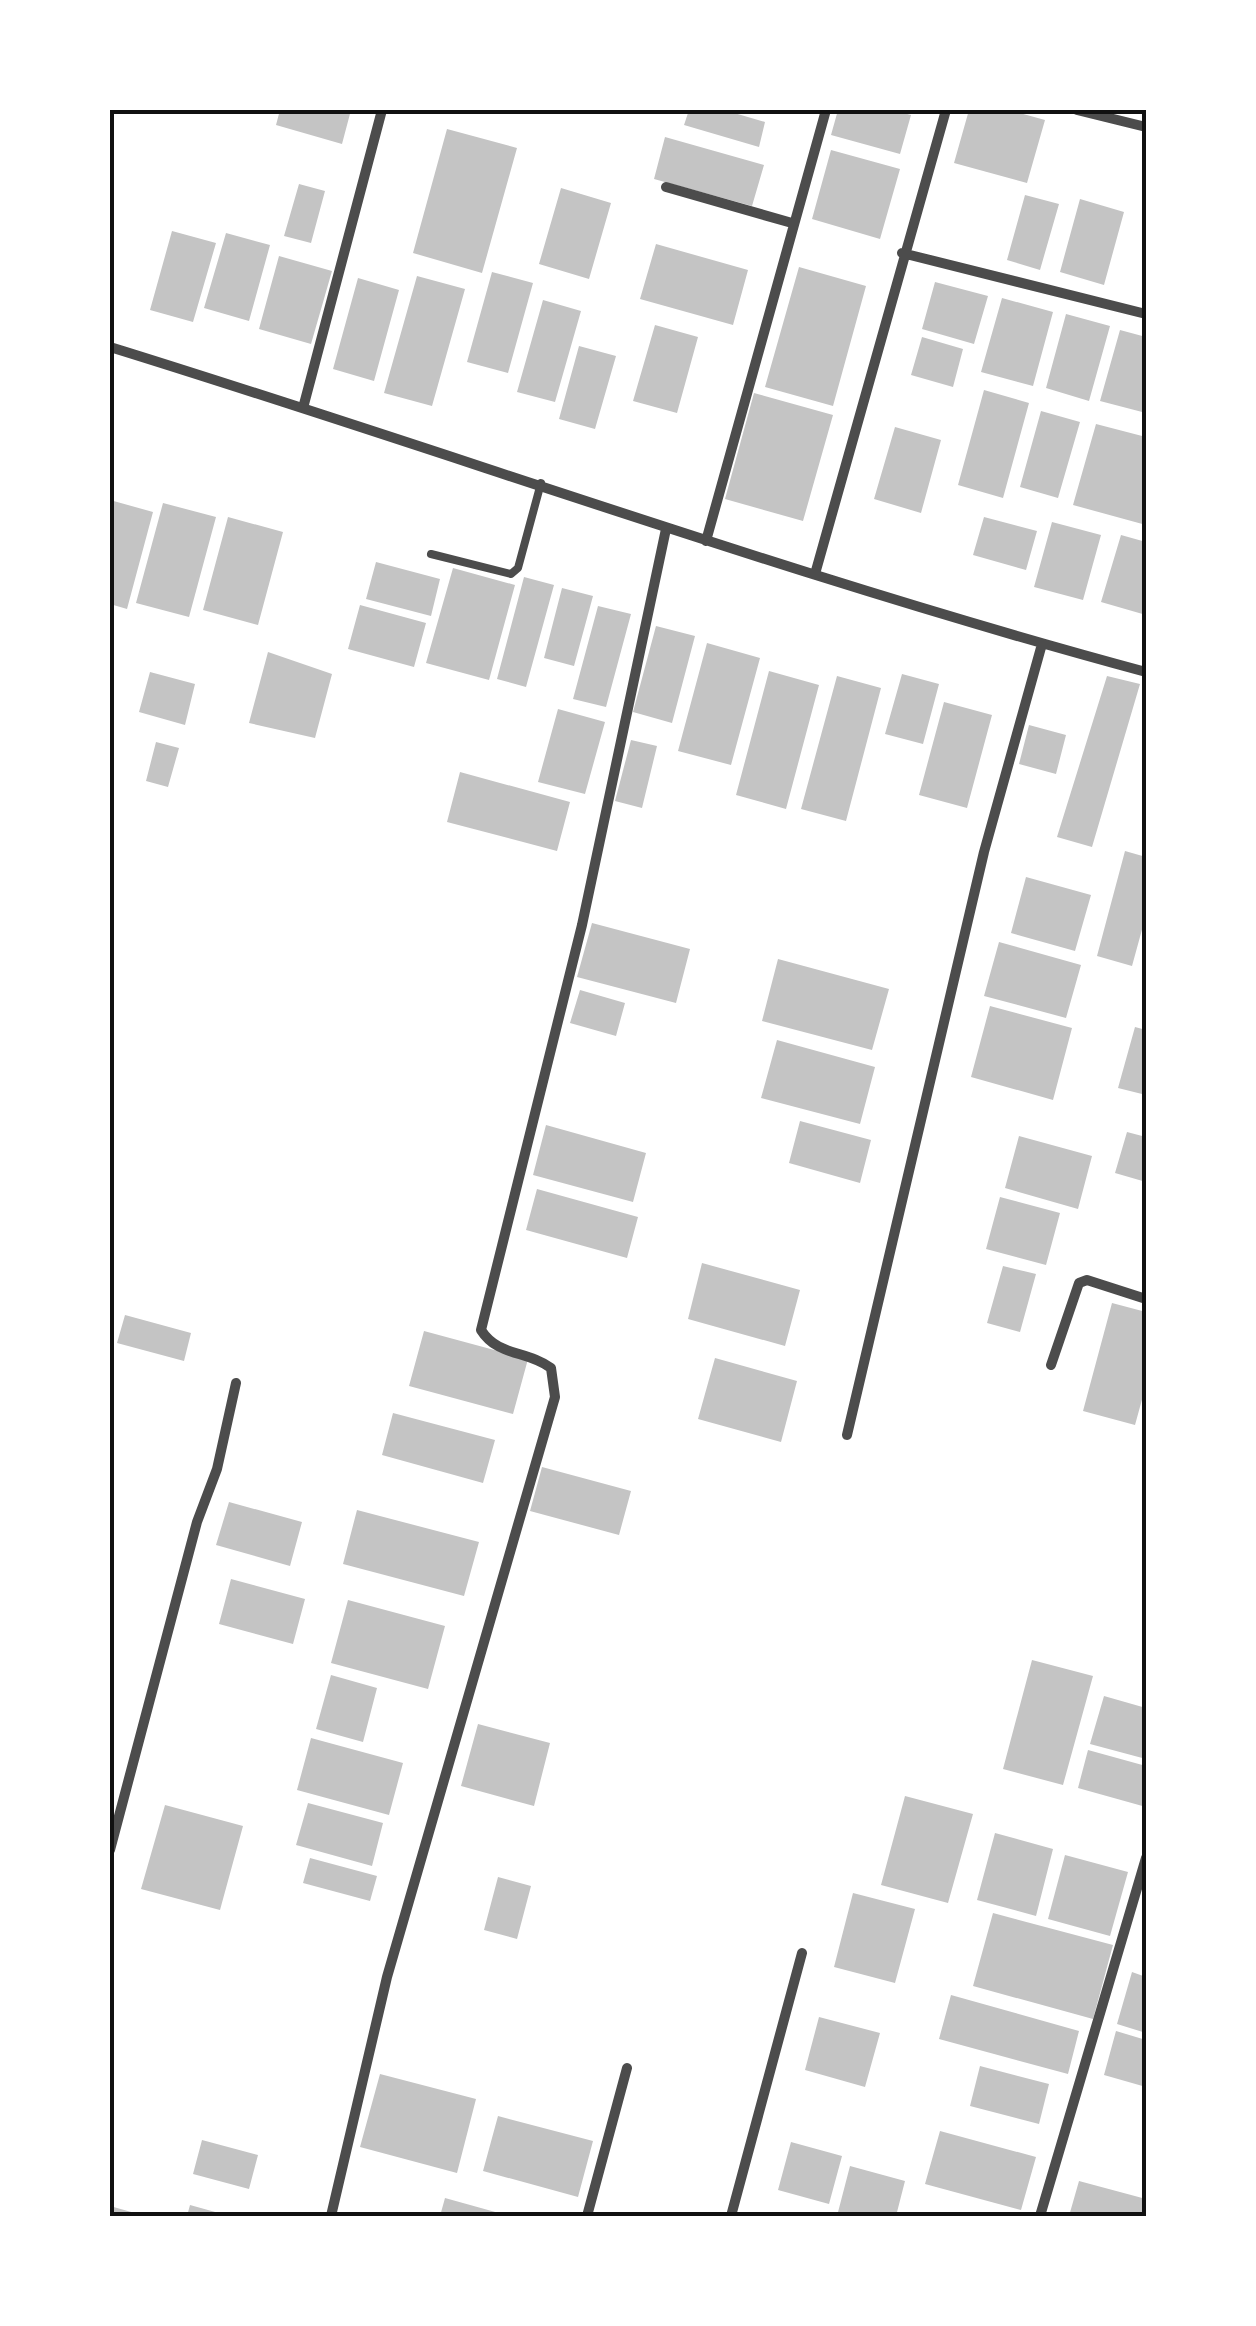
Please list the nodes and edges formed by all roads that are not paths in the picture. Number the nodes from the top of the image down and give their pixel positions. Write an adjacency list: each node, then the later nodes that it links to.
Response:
1 (382, 110): 11 (street)
2 (826, 110): 7 (street)
3 (946, 110): 8 (street)
4 (1077, 110): 5 (street)
5 (1146, 128)
6 (666, 187): 7 (street)
7 (792, 223): 14 (street)
8 (902, 253): 9 (street); 16 (street)
9 (1146, 314)
10 (110, 347): 11 (street)
11 (303, 408): 12 (street)
12 (540, 484): 13 (street); 15 (lane)
13 (666, 529): 14 (street); 27 (street)
14 (706, 541): 16 (street)
15 (432, 554)
16 (814, 574): 17 (street)
17 (1042, 644): 18 (street); 22 (street)
18 (1146, 672)
19 (1146, 1299): 20 (street)
20 (1051, 1365)
21 (236, 1383): 23 (street)
22 (848, 1435)
23 (110, 1850)
24 (1146, 1858): 30 (street)
25 (802, 1954): 29 (street)
26 (627, 2068): 28 (street)
27 (331, 2216)
28 (587, 2216)
29 (732, 2216)
30 (1040, 2216)

